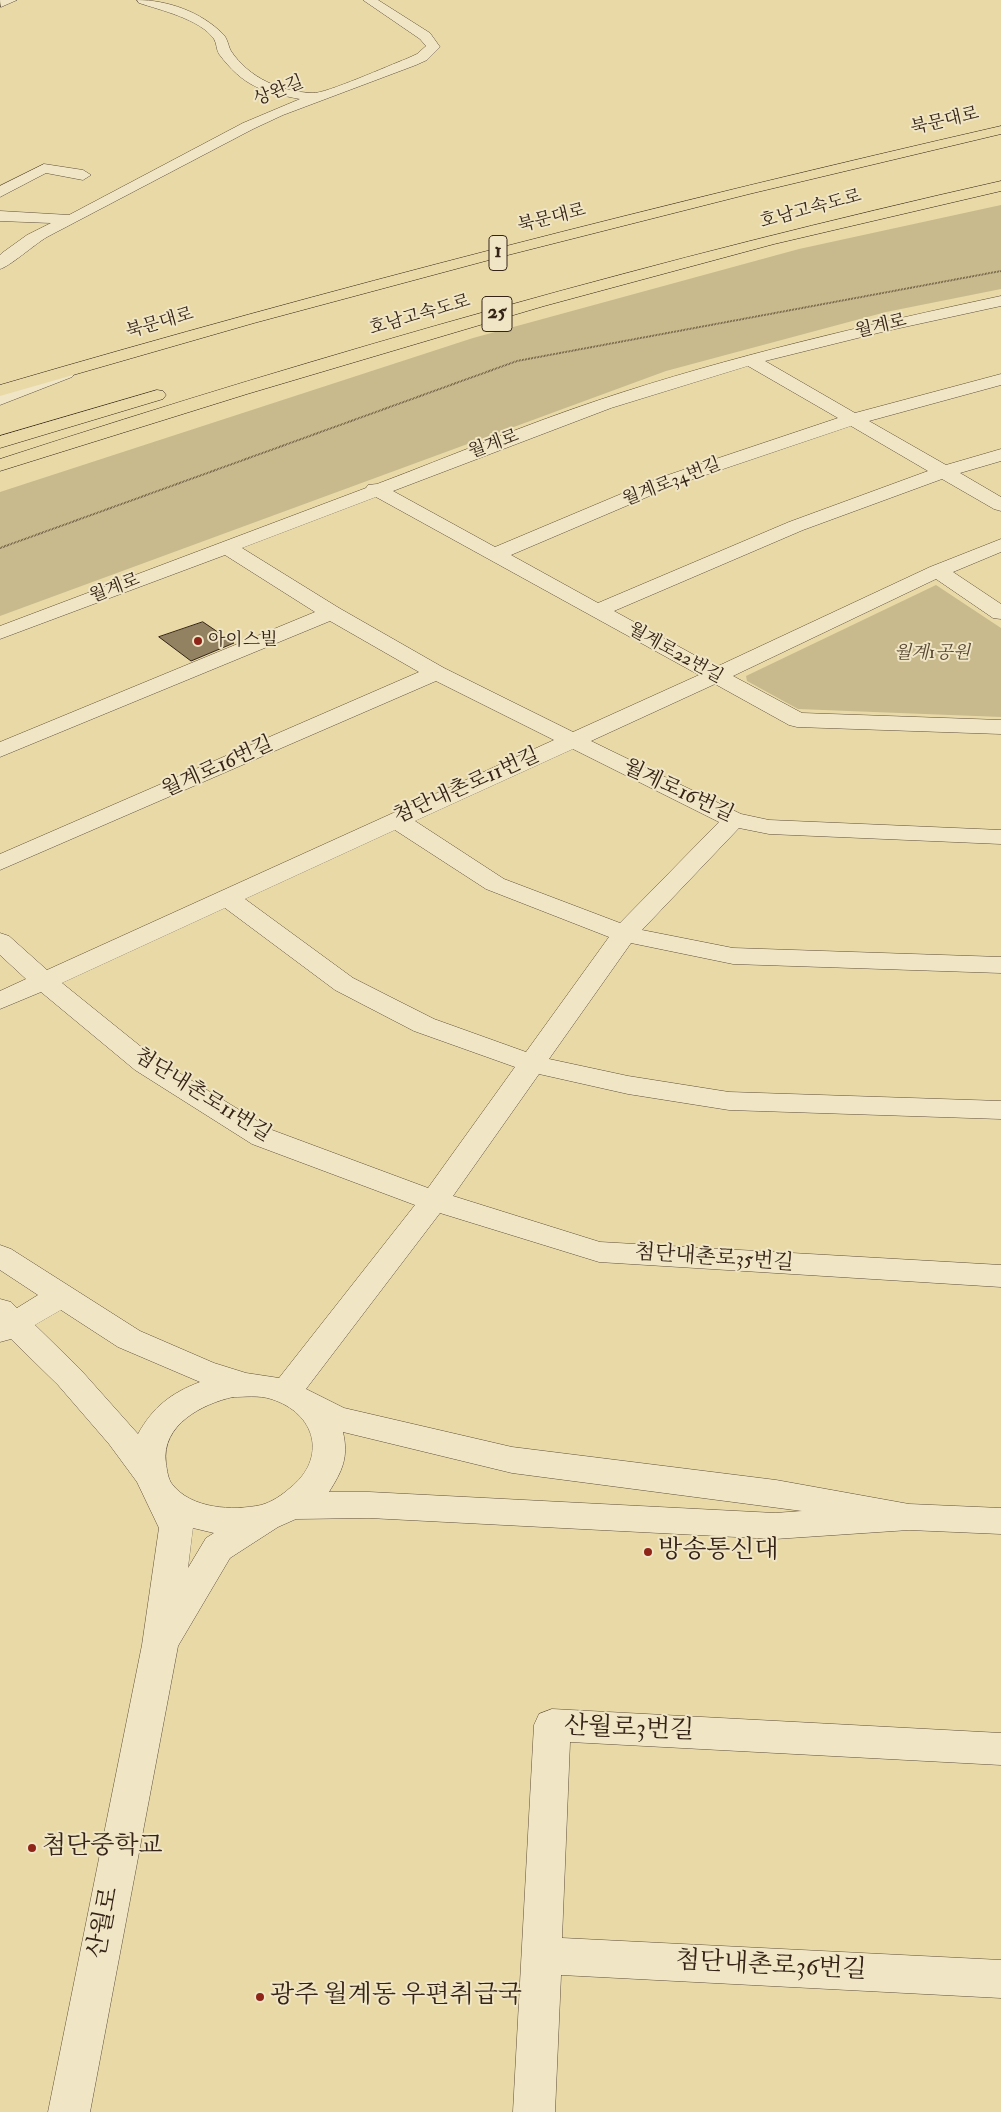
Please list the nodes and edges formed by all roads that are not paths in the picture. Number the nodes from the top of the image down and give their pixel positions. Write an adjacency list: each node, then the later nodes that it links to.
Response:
1 (143, 0): 3 (street)
2 (369, 0): 3 (street, 상완길)
3 (318, 98): 10 (street, 상완길)
4 (1001, 119): 15 (main road, 북문대로 / 1)
5 (1001, 130): 14 (main road, 북문대로 / 1)
6 (83, 175): 8 (street)
7 (1001, 186): 23 (main road, 호남고속도로 / 25)
8 (0, 192)
9 (0, 216): 10 (street)
10 (71, 220): 11 (street, 상완길)
11 (0, 264)
12 (1001, 301): 13 (street, 월계로)
13 (750, 360): 20 (street); 25 (street, 월계로)
14 (79, 368): 18 (main road, 북문대로 / 1); 19 (street)
15 (0, 376)
16 (1001, 379): 20 (street, 월계로34번길)
17 (168, 391): 21 (main road)
18 (0, 392)
19 (0, 400)
20 (854, 419): 24 (street); 29 (street, 월계로34번길)
21 (0, 442)
22 (1001, 455): 24 (street)
23 (0, 465)
24 (943, 471): 26 (street); 31 (street)
25 (375, 490): 28 (street, 월계로); 29 (street, 월계로22번길)
26 (1001, 506)
27 (1001, 545): 30 (street)
28 (226, 547): 33 (street, 월계로16번길); 34 (street, 월계로)
29 (493, 555): 31 (street, 월계로22번길)
30 (937, 571): 32 (street); 36 (street)
31 (597, 611): 36 (street, 월계로22번길)
32 (1001, 612)
33 (331, 613): 35 (street, 월계로16번길); 39 (street)
34 (0, 633)
35 (436, 673): 38 (street, 월계로16번길); 43 (street, 월계로16번길)
36 (715, 676): 37 (street, 월계로22번길); 38 (street, 첨단내촌로11번길)
37 (1001, 727)
38 (571, 740): 40 (street, 첨단내촌로11번길); 41 (street, 월계로16번길)
39 (0, 750)
40 (396, 820): 44 (street, 첨단내촌로11번길); 45 (street)
41 (734, 820): 42 (street, 월계로16번길); 45 (street)
42 (1001, 837)
43 (0, 863)
44 (226, 897): 48 (street, 첨단내촌로11번길); 50 (street)
45 (624, 934): 47 (street); 50 (street)
46 (0, 941): 48 (street, 첨단내촌로11번길)
47 (1001, 965)
48 (44, 981): 49 (street, 첨단내촌로11번길); 52 (street, 첨단내촌로11번길)
49 (0, 1002)
50 (530, 1062): 51 (street); 52 (street)
51 (1001, 1110)
52 (434, 1200): 54 (street, 첨단내촌로35번길); 58 (street)
53 (0, 1256): 55 (street)
54 (1001, 1276)
55 (62, 1296): 56 (street); 57 (street)
56 (5, 1322): 60 (street)
57 (244, 1384): 58 (street); 60 (street)
58 (286, 1392): 59 (street)
59 (314, 1409): 61 (street); 62 (street)
60 (156, 1485): 61 (street); 64 (street, 산월로)
61 (279, 1512): 62 (street); 64 (street)
62 (909, 1517): 63 (street)
63 (1001, 1521)
64 (160, 1645): 68 (street, 산월로)
65 (1001, 1749): 66 (street, 산월로3번길)
66 (541, 1955): 67 (street, 첨단내촌로36번길); 69 (street, 산월로3번길)
67 (1001, 1979)
68 (69, 2112)
69 (534, 2112)

